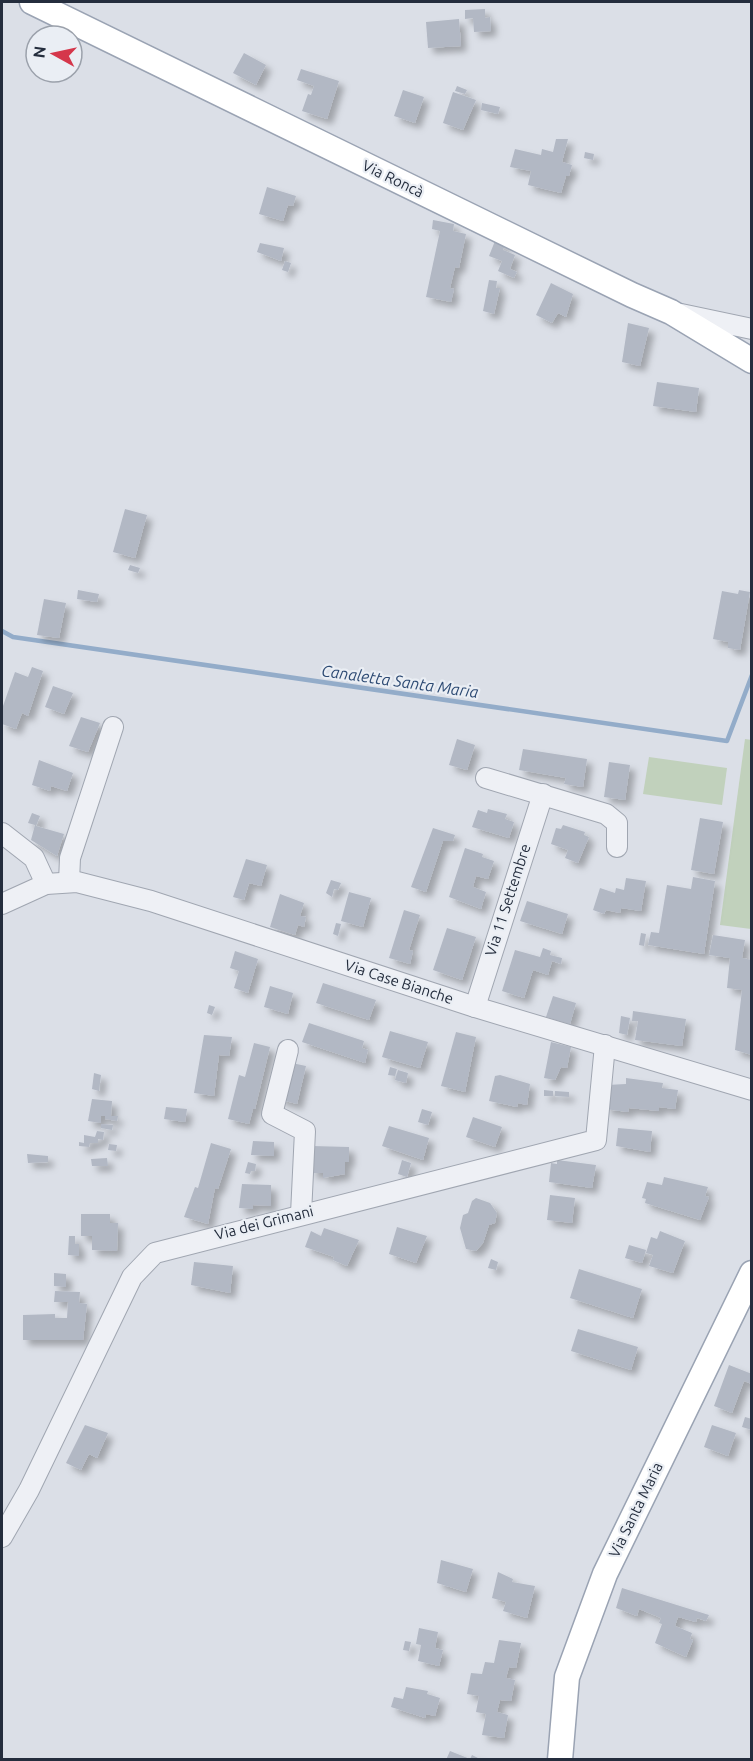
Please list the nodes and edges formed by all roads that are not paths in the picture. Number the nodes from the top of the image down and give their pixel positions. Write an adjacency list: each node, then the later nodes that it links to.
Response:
1 (32, 2): 2 (main road, Via Roncà)
2 (671, 312): 3 (street); 4 (main road, Via Roncà)
3 (752, 329)
4 (752, 361)
5 (113, 727): 10 (street)
6 (486, 778): 7 (street)
7 (543, 794): 9 (street); 13 (street, Via 11 Settembre)
8 (2, 833): 11 (street)
9 (616, 847)
10 (69, 882): 11 (street, Via Case Bianche); 13 (street, Via Case Bianche)
11 (46, 884): 12 (street, Via Case Bianche)
12 (2, 904)
13 (475, 1006): 14 (street, Via Case Bianche)
14 (604, 1045): 16 (street, Via Case Bianche); 17 (street, Via dei Grimani)
15 (288, 1050): 17 (street)
16 (752, 1090)
17 (301, 1214): 19 (street, Via dei Grimani)
18 (752, 1273): 20 (main road, Via Santa Maria)
19 (2, 1537)
20 (560, 1760)

